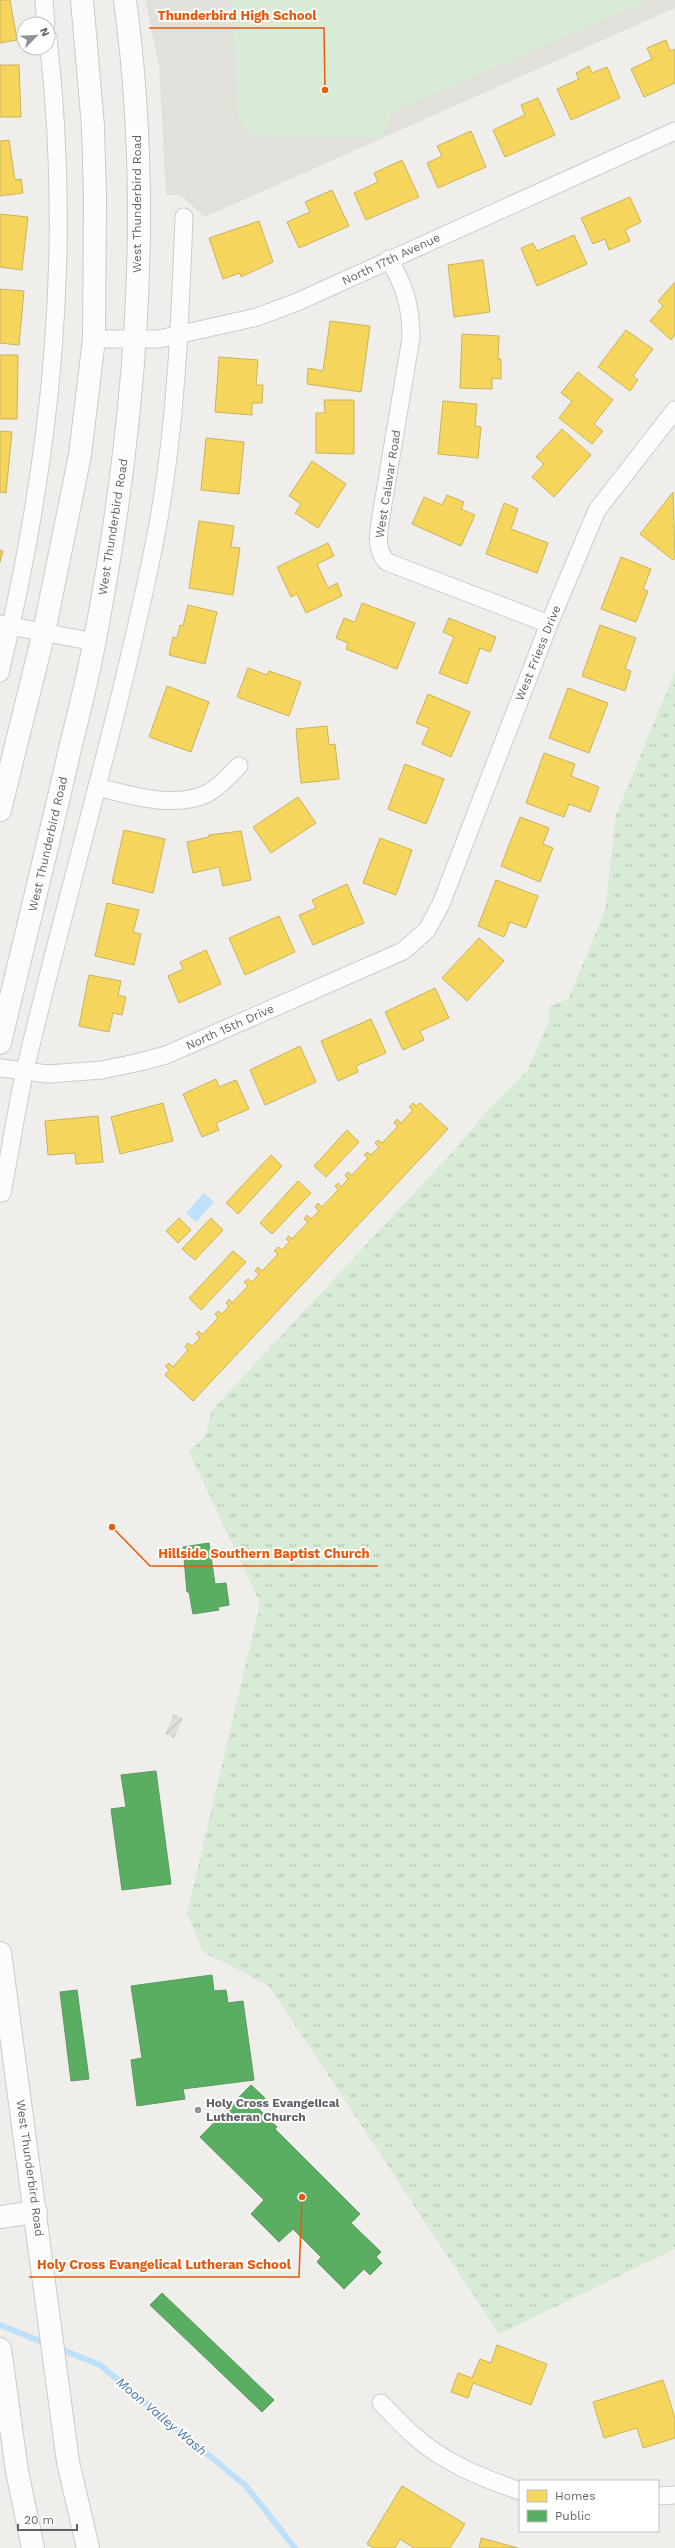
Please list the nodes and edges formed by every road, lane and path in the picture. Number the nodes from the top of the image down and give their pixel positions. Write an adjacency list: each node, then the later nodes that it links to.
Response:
1 (44, 0): 4 (street)
2 (82, 0): 10 (main road)
3 (125, 0): 11 (main road, West Thunderbird Road)
4 (45, 16)
5 (50, 56): 14 (street)
6 (675, 130): 8 (street, North 17th Avenue)
7 (184, 217): 9 (street)
8 (389, 259): 9 (street, North 17th Avenue); 13 (street, West Calavar Road)
9 (180, 335): 11 (street, North 17th Avenue); 19 (street)
10 (94, 339): 11 (street, North 17th Avenue); 15 (main road)
11 (136, 339): 16 (main road, West Thunderbird Road)
12 (675, 410): 13 (street, West Friess Drive)
13 (549, 624): 21 (street, West Friess Drive)
14 (5, 625): 15 (street); 17 (street)
15 (44, 632): 16 (street); 20 (main road)
16 (95, 642): 22 (main road, West Thunderbird Road)
17 (0, 673)
18 (239, 766): 19 (street)
19 (97, 787): 24 (street)
20 (0, 810)
21 (436, 915): 24 (street, North 15th Drive)
22 (0, 1043)
23 (0, 1068): 24 (street, North 15th Drive)
24 (25, 1072): 25 (street)
25 (2, 1193)
26 (0, 1953): 27 (main road, West Thunderbird Road)
27 (36, 2212): 28 (main road); 36 (main road, West Thunderbird Road)
28 (0, 2217)
29 (0, 2349): 30 (main road)
30 (0, 2352): 35 (main road)
31 (381, 2403): 32 (street)
32 (519, 2491)
33 (675, 2495): 34 (street)
34 (659, 2496)
35 (34, 2548)
36 (88, 2548)

